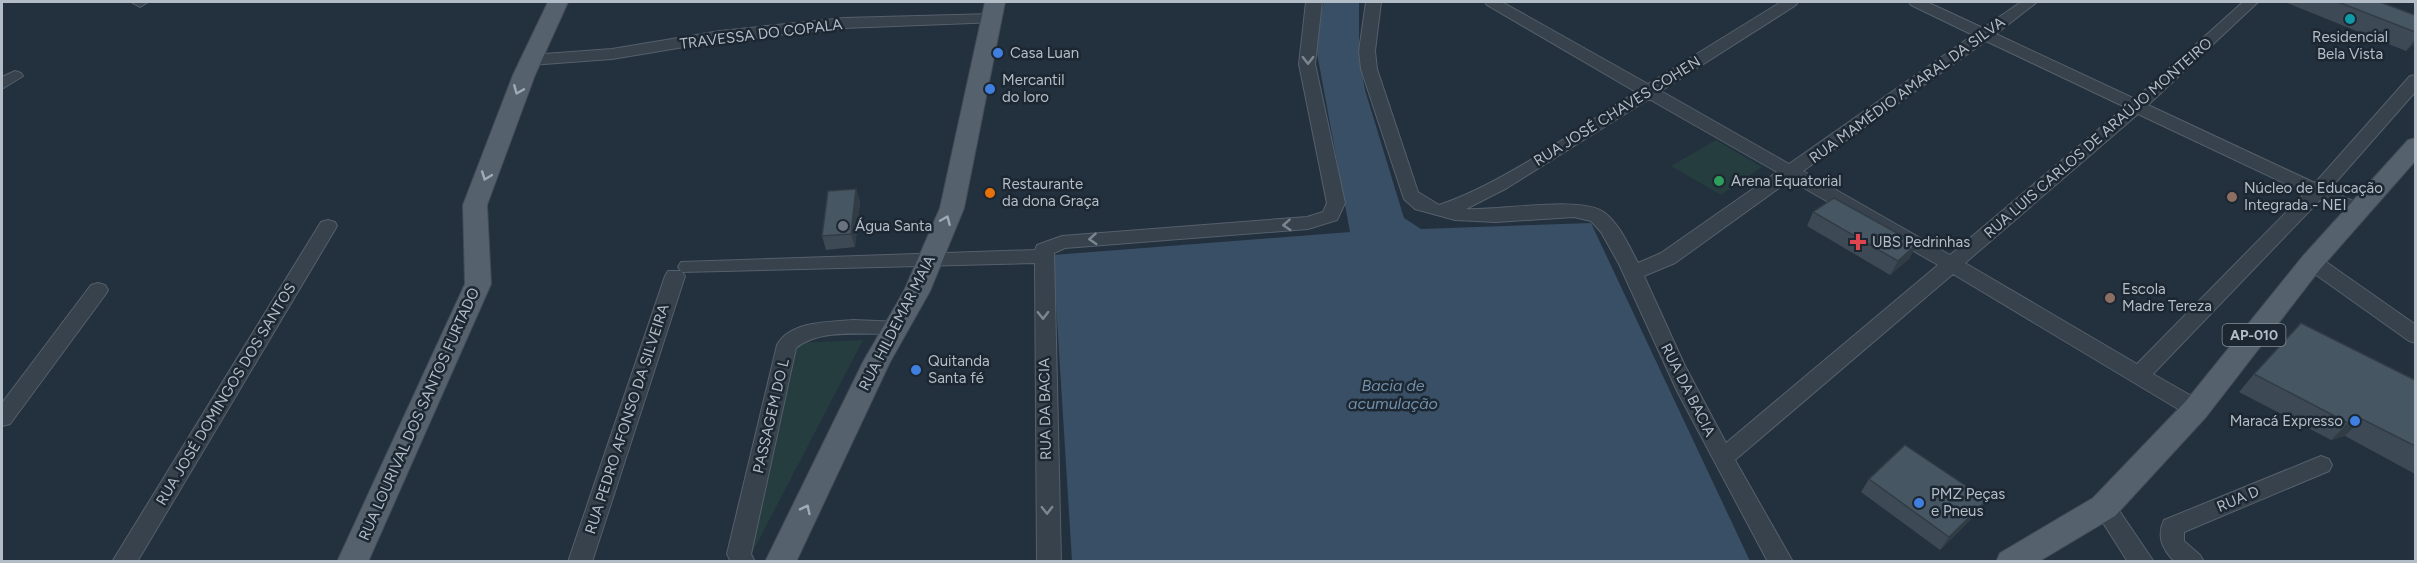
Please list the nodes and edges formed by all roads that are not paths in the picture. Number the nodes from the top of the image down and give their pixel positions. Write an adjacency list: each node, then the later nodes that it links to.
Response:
1 (558, 2): 11 (main road, RUA LOURIVAL DOS SANTOS FURTADO)
2 (1314, 2): 21 (street, one-way to 21)
3 (1373, 2): 19 (street)
4 (1492, 2): 13 (street)
5 (1791, 2): 13 (street, RUA JOSÉ CHAVES COHEN)
6 (1916, 2): 10 (street)
7 (2030, 2): 10 (street, RUA MAMÉDIO AMARAL DA SILVA)
8 (2251, 2): 14 (street, RUA LUIS CARLOS DE ARAÚJO MONTEIRO)
9 (993, 10): 11 (street, TRAVESSA DO COPALA); 22 (main road, RUA HILDEMAR MAIA, one-way to 9)
10 (1984, 35): 14 (street); 16 (street, RUA MAMÉDIO AMARAL DA SILVA)
11 (531, 60): 36 (main road, RUA LOURIVAL DOS SANTOS FURTADO, one-way to 36)
12 (2415, 80): 17 (street)
13 (1648, 93): 16 (street); 19 (street, RUA JOSÉ CHAVES COHEN)
14 (2138, 106): 17 (street); 24 (street, RUA LUIS CARLOS DE ARAÚJO MONTEIRO)
15 (2415, 146): 18 (main road, AP-010)
16 (1791, 172): 24 (street); 25 (street, RUA MAMÉDIO AMARAL DA SILVA)
17 (2318, 191): 18 (street); 29 (street)
18 (2357, 210): 23 (main road, AP-010)
19 (1437, 212): 25 (street, RUA DA BACIA)
20 (328, 226): 35 (street, RUA JOSÉ DOMINGOS DOS SANTOS)
21 (1042, 256): 22 (street); 40 (street, RUA DA BACIA, one-way to 40)
22 (930, 258): 27 (main road, RUA HILDEMAR MAIA); 37 (street, RUA PEDRO AFONSO DA SILVEIRA)
23 (2312, 262): 28 (street); 30 (main road, AP-010)
24 (1953, 265): 29 (street); 32 (street, RUA LUIS CARLOS DE ARAÚJO MONTEIRO)
25 (1632, 274): 32 (street, RUA DA BACIA)
26 (98, 290): 31 (street)
27 (895, 327): 38 (street, PASSAGEM DO L); 39 (main road, RUA HILDEMAR MAIA, one-way to 27)
28 (2415, 336)
29 (2139, 375): 30 (street)
30 (2196, 409): 34 (main road, AP-010)
31 (2, 418)
32 (1723, 458): 41 (street, RUA DA BACIA)
33 (2320, 465): 44 (street, RUA D)
34 (2104, 507): 42 (main road, AP-010); 43 (street)
35 (124, 561)
36 (352, 561)
37 (580, 561)
38 (743, 561)
39 (780, 561)
40 (1049, 561)
41 (1781, 561)
42 (2011, 561)
43 (2142, 561)
44 (2192, 561)

